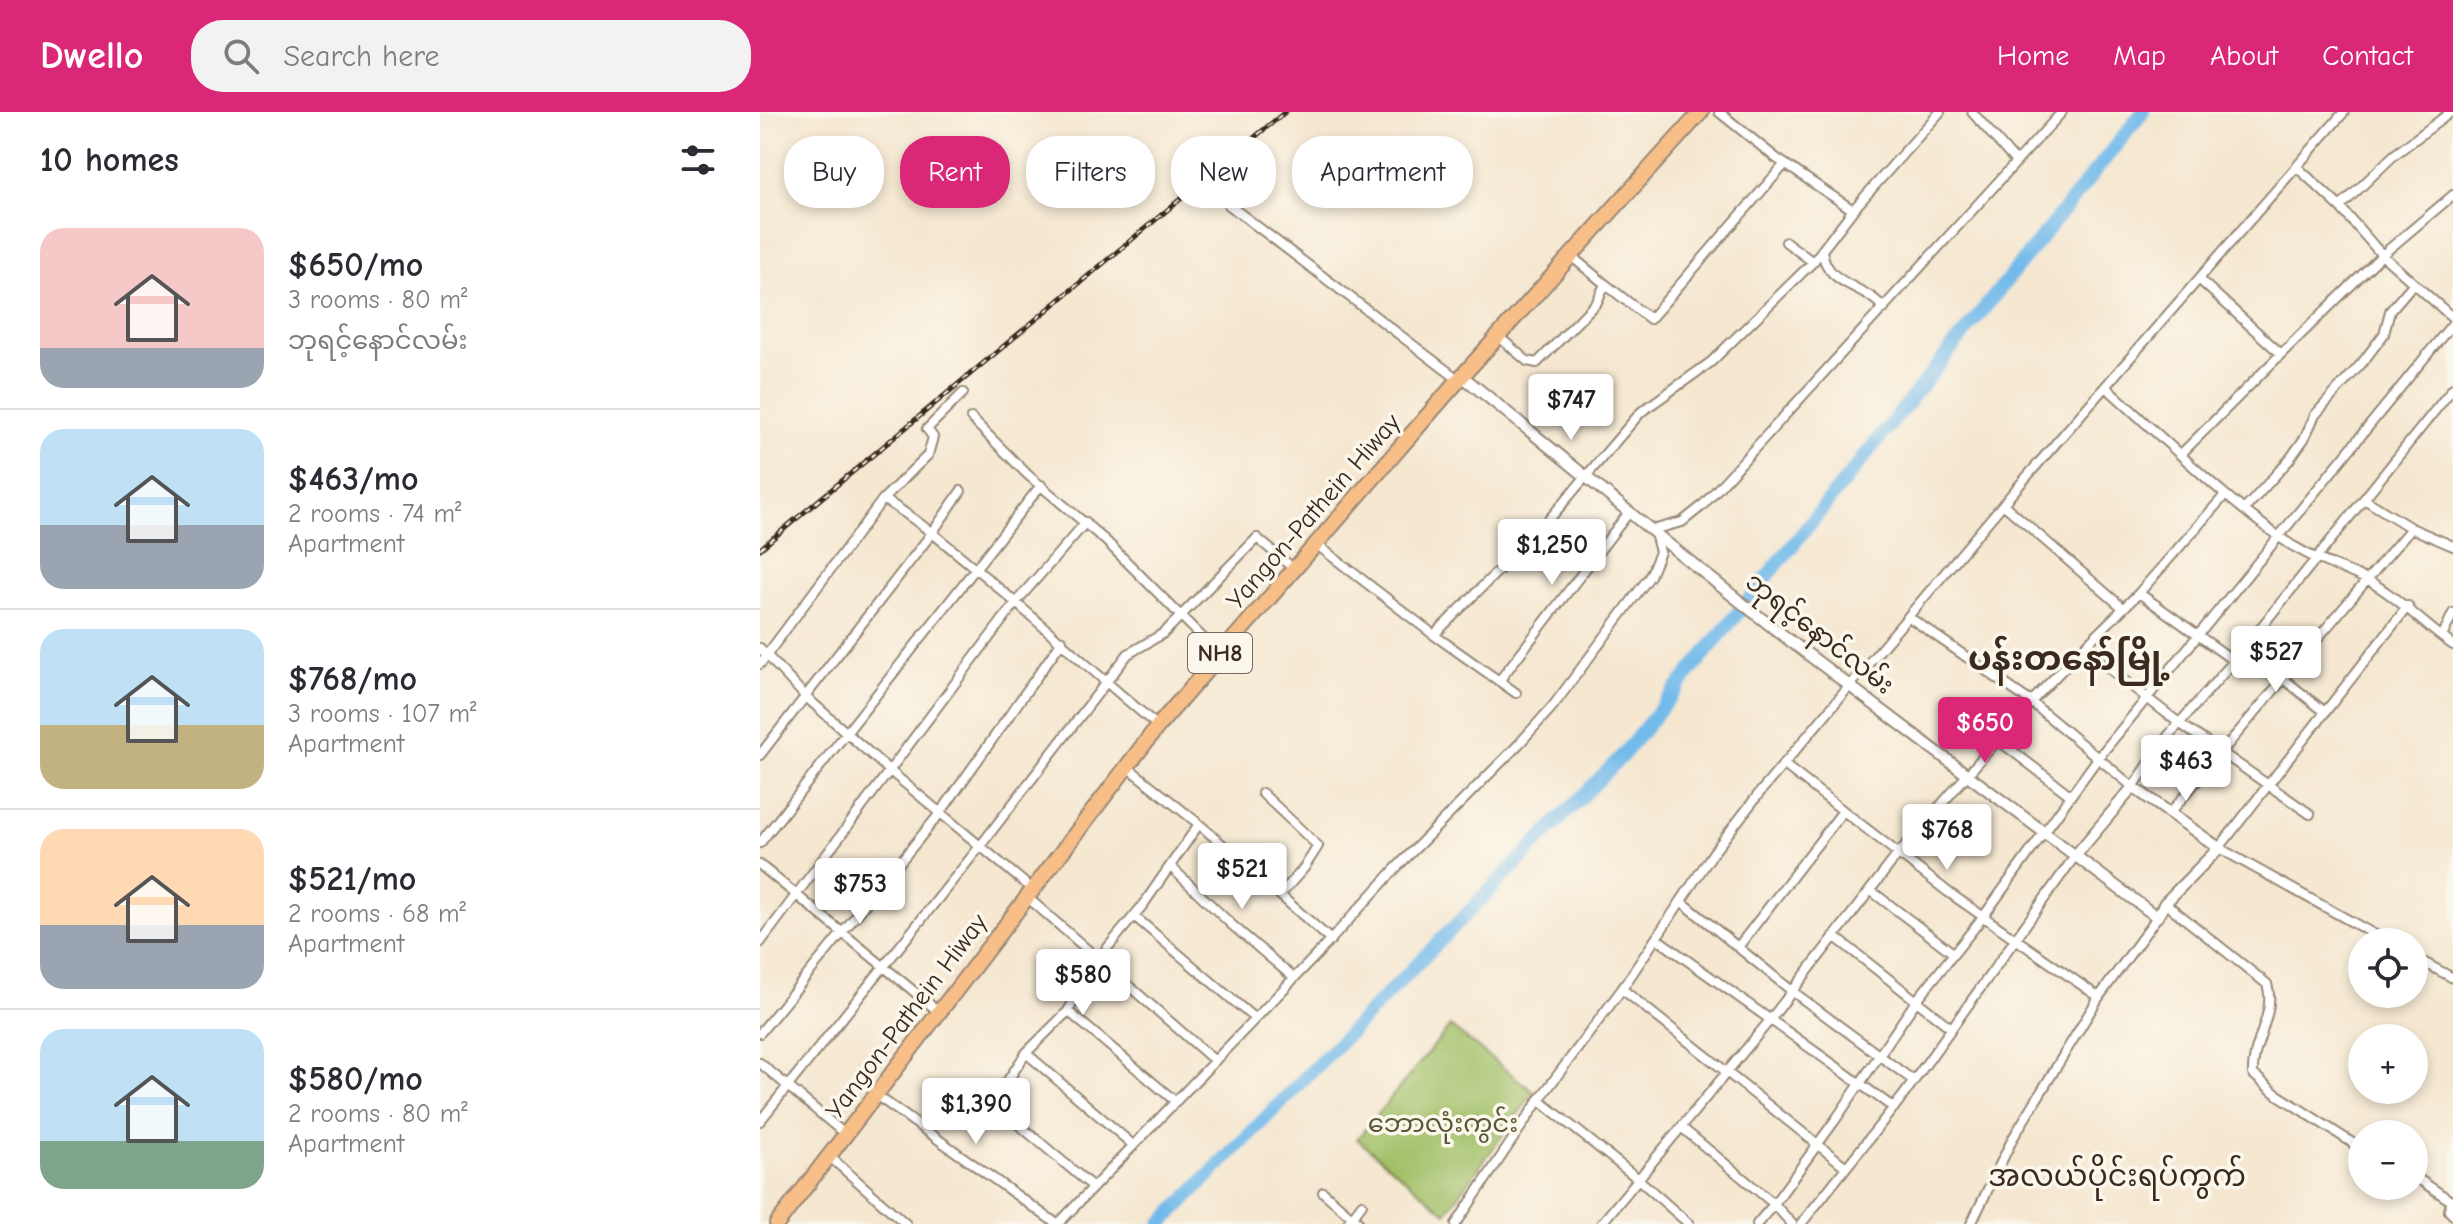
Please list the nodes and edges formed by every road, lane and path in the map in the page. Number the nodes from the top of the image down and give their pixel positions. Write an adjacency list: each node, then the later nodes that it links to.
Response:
1 (1701, 112): 18 (highway, Yangon-Pathein Hiway / NH8)
2 (1719, 112): 9 (street)
3 (1940, 112): 14 (street)
4 (1972, 112): 8 (street)
5 (2062, 112): 8 (street)
6 (2344, 112): 10 (street)
7 (2451, 112): 12 (street)
8 (2016, 162): 23 (street)
9 (1785, 164): 14 (street); 21 (street)
10 (2297, 167): 12 (street); 20 (street)
11 (2453, 195): 17 (street)
12 (2340, 207): 17 (street)
13 (1233, 208): 27 (street)
14 (1853, 210): 16 (street)
15 (1786, 242): 19 (street)
16 (1822, 249): 19 (street); 23 (street)
17 (2382, 255): 22 (street); 26 (street)
18 (1571, 256): 21 (street); 25 (highway, Yangon-Pathein Hiway / NH8)
19 (1813, 262): 33 (street)
20 (2200, 280): 26 (street); 28 (street)
21 (1605, 284): 25 (street)
22 (2413, 284): 24 (street); 40 (street)
23 (1884, 309): 44 (street)
24 (2453, 321): 46 (street)
25 (1498, 336): 27 (highway, Yangon-Pathein Hiway / NH8)
26 (2281, 354): 32 (street)
27 (1460, 378): 33 (street, ဘုရင့်နောင်လမ်း); 47 (highway, Yangon-Pathein Hiway / NH8)
28 (2107, 388): 32 (street); 39 (street)
29 (2453, 388): 38 (street)
30 (963, 393): 37 (street)
31 (971, 418): 34 (street)
32 (2181, 454): 36 (street)
33 (1586, 475): 41 (street, ဘုရင့်နောင်လမ်း); 60 (street)
34 (1041, 485): 42 (street); 50 (street)
35 (961, 491): 45 (street)
36 (2225, 495): 40 (street); 53 (street)
37 (883, 499): 45 (street); 67 (street)
38 (2364, 499): 43 (street); 49 (street)
39 (2003, 504): 56 (street); 59 (street)
40 (2244, 510): 46 (street)
41 (1630, 511): 44 (street, ဘုရင့်နောင်လမ်း); 70 (street)
42 (1086, 522): 54 (street); 58 (street)
43 (2411, 528): 48 (street); 52 (street)
44 (1655, 532): 72 (street, ဘုရင့်နောင်လမ်း); 120 (street)
45 (932, 533): 50 (street); 74 (street)
46 (2279, 537): 49 (street); 61 (street)
47 (1316, 544): 51 (highway, Yangon-Pathein Hiway / NH8); 60 (street)
48 (2453, 546)
49 (2316, 560): 52 (street); 68 (street)
50 (975, 568): 54 (street); 80 (street)
51 (1294, 569): 58 (street); 66 (highway, Yangon-Pathein Hiway / NH8)
52 (2366, 580): 55 (street); 69 (street)
53 (2139, 593): 56 (street); 61 (street)
54 (1016, 602): 63 (street); 87 (street)
55 (2408, 606): 62 (street); 77 (street)
56 (2123, 608): 65 (street)
57 (2453, 613): 62 (street)
58 (1180, 617): 66 (street); 71 (street)
59 (1909, 617): 72 (street); 76 (street)
60 (1434, 635): 70 (street)
61 (2198, 635): 68 (street); 75 (street)
62 (2442, 637): 64 (street)
63 (1062, 641): 71 (street); 94 (street)
64 (2453, 645)
65 (2083, 648): 75 (street); 76 (street)
66 (1219, 654): 79 (highway, Yangon-Pathein Hiway / NH8)
67 (762, 656): 74 (street)
68 (2234, 661): 69 (street); 78 (street)
69 (2285, 680): 77 (street); 82 (street)
70 (1499, 681): 73 (street)
71 (1106, 683): 79 (street); 100 (street)
72 (1849, 686): 85 (street); 88 (street, ဘုရင့်နောင်လမ်း)
73 (1516, 693)
74 (806, 697): 80 (street); 83 (street)
75 (2148, 698): 78 (street); 84 (street)
76 (2031, 702): 81 (street); 84 (street)
77 (2325, 712): 89 (street)
78 (2179, 723): 82 (street); 90 (street)
79 (1158, 726): 86 (highway, Yangon-Pathein Hiway / NH8)
80 (846, 732): 87 (street); 99 (street)
81 (1998, 740): 88 (street); 92 (street)
82 (2221, 752): 89 (street); 95 (street)
83 (760, 755)
84 (2098, 758): 90 (street); 92 (street)
85 (1783, 764): 93 (street); 110 (street)
86 (1126, 766): 97 (street); 107 (highway, Yangon-Pathein Hiway / NH8)
87 (890, 771): 94 (street); 108 (street)
88 (1969, 774): 98 (street, ဘုရင့်နောင်လမ်း); 102 (street)
89 (2268, 785): 96 (street); 101 (street)
90 (2133, 787): 95 (street); 103 (street)
91 (1262, 793): 109 (street)
92 (2070, 795): 98 (street)
93 (1843, 811): 102 (street); 122 (street)
94 (941, 812): 100 (street); 116 (street)
95 (2170, 813): 101 (street)
96 (2310, 814)
97 (1199, 824): 105 (street); 109 (street)
98 (2044, 832): 103 (street, ဘုရင့်နောင်လမ်း); 113 (street)
99 (760, 843)
100 (981, 845): 107 (street); 126 (street)
101 (2219, 848): 111 (street); 115 (street)
102 (1898, 854): 106 (street); 113 (street)
103 (2075, 856): 114 (street, ဘုရင့်နောင်လမ်း); 119 (street)
104 (760, 865): 108 (street)
105 (1170, 866): 112 (street); 127 (street)
106 (1870, 890): 117 (street); 123 (street)
107 (1029, 893): 124 (street); 134 (highway, Yangon-Pathein Hiway / NH8)
108 (795, 894): 116 (street); 121 (street)
109 (1281, 894): 120 (street)
110 (1681, 901): 118 (street); 122 (street)
111 (2165, 903): 114 (street); 154 (street)
112 (1134, 916): 124 (street); 135 (street)
113 (1983, 917): 119 (street); 123 (street)
114 (2157, 917): 131 (street)
115 (2363, 928)
116 (842, 932): 126 (street); 138 (street)
117 (1834, 936): 130 (street); 132 (street)
118 (1656, 938): 129 (street); 136 (street)
119 (2014, 938): 131 (street); 137 (street)
120 (1331, 940): 127 (street)
121 (760, 943)
122 (1738, 947): 130 (street)
123 (1953, 953): 132 (street)
124 (1099, 958): 133 (street); 141 (street)
125 (2428, 965): 128 (street)
126 (884, 966): 134 (street); 146 (street)
127 (1294, 978): 135 (street)
128 (2453, 978)
129 (1622, 989): 143 (street); 148 (street)
130 (1792, 991): 136 (street); 140 (street)
131 (2099, 997): 177 (street)
132 (1916, 1001): 137 (street); 140 (street)
133 (1068, 1011): 139 (street); 149 (street)
134 (939, 1012): 147 (highway, Yangon-Pathein Hiway / NH8)
135 (1255, 1019): 141 (street)
136 (1770, 1020): 143 (street); 145 (street)
137 (1951, 1028): 144 (street)
138 (760, 1033)
139 (1026, 1053): 156 (street); 161 (street)
140 (1880, 1056): 144 (street); 145 (street)
141 (1215, 1061): 149 (street)
142 (760, 1063): 146 (street)
143 (1727, 1074): 152 (street); 155 (street)
144 (1914, 1081): 150 (street)
145 (1860, 1084): 150 (street); 155 (street)
146 (787, 1086): 151 (street); 153 (street)
147 (876, 1095): 153 (highway, Yangon-Pathein Hiway / NH8); 169 (street)
148 (1539, 1100): 159 (street); 171 (street)
149 (1175, 1101): 156 (street)
150 (1894, 1108): 158 (street)
151 (760, 1121)
152 (1681, 1127): 159 (street); 164 (street)
153 (846, 1135): 157 (highway, Yangon-Pathein Hiway / NH8)
154 (2348, 1140)
155 (1817, 1144): 158 (street); 164 (street)
156 (1133, 1145): 161 (street)
157 (829, 1156): 167 (highway, Yangon-Pathein Hiway / NH8); 168 (street)
158 (1846, 1167): 176 (street)
159 (1637, 1178): 172 (street); 173 (street)
160 (2428, 1185): 165 (street)
161 (1093, 1187): 169 (street)
162 (1323, 1192): 166 (street)
163 (1362, 1204): 166 (street)
164 (1774, 1204): 174 (street); 175 (street)
165 (2453, 1215)
166 (1349, 1221): 170 (street)
167 (777, 1224)
168 (906, 1224)
169 (1057, 1224)
170 (1360, 1224)
171 (1456, 1224)
172 (1601, 1224)
173 (1689, 1224)
174 (1757, 1224)
175 (1792, 1224)
176 (1801, 1224)
177 (1971, 1224)

